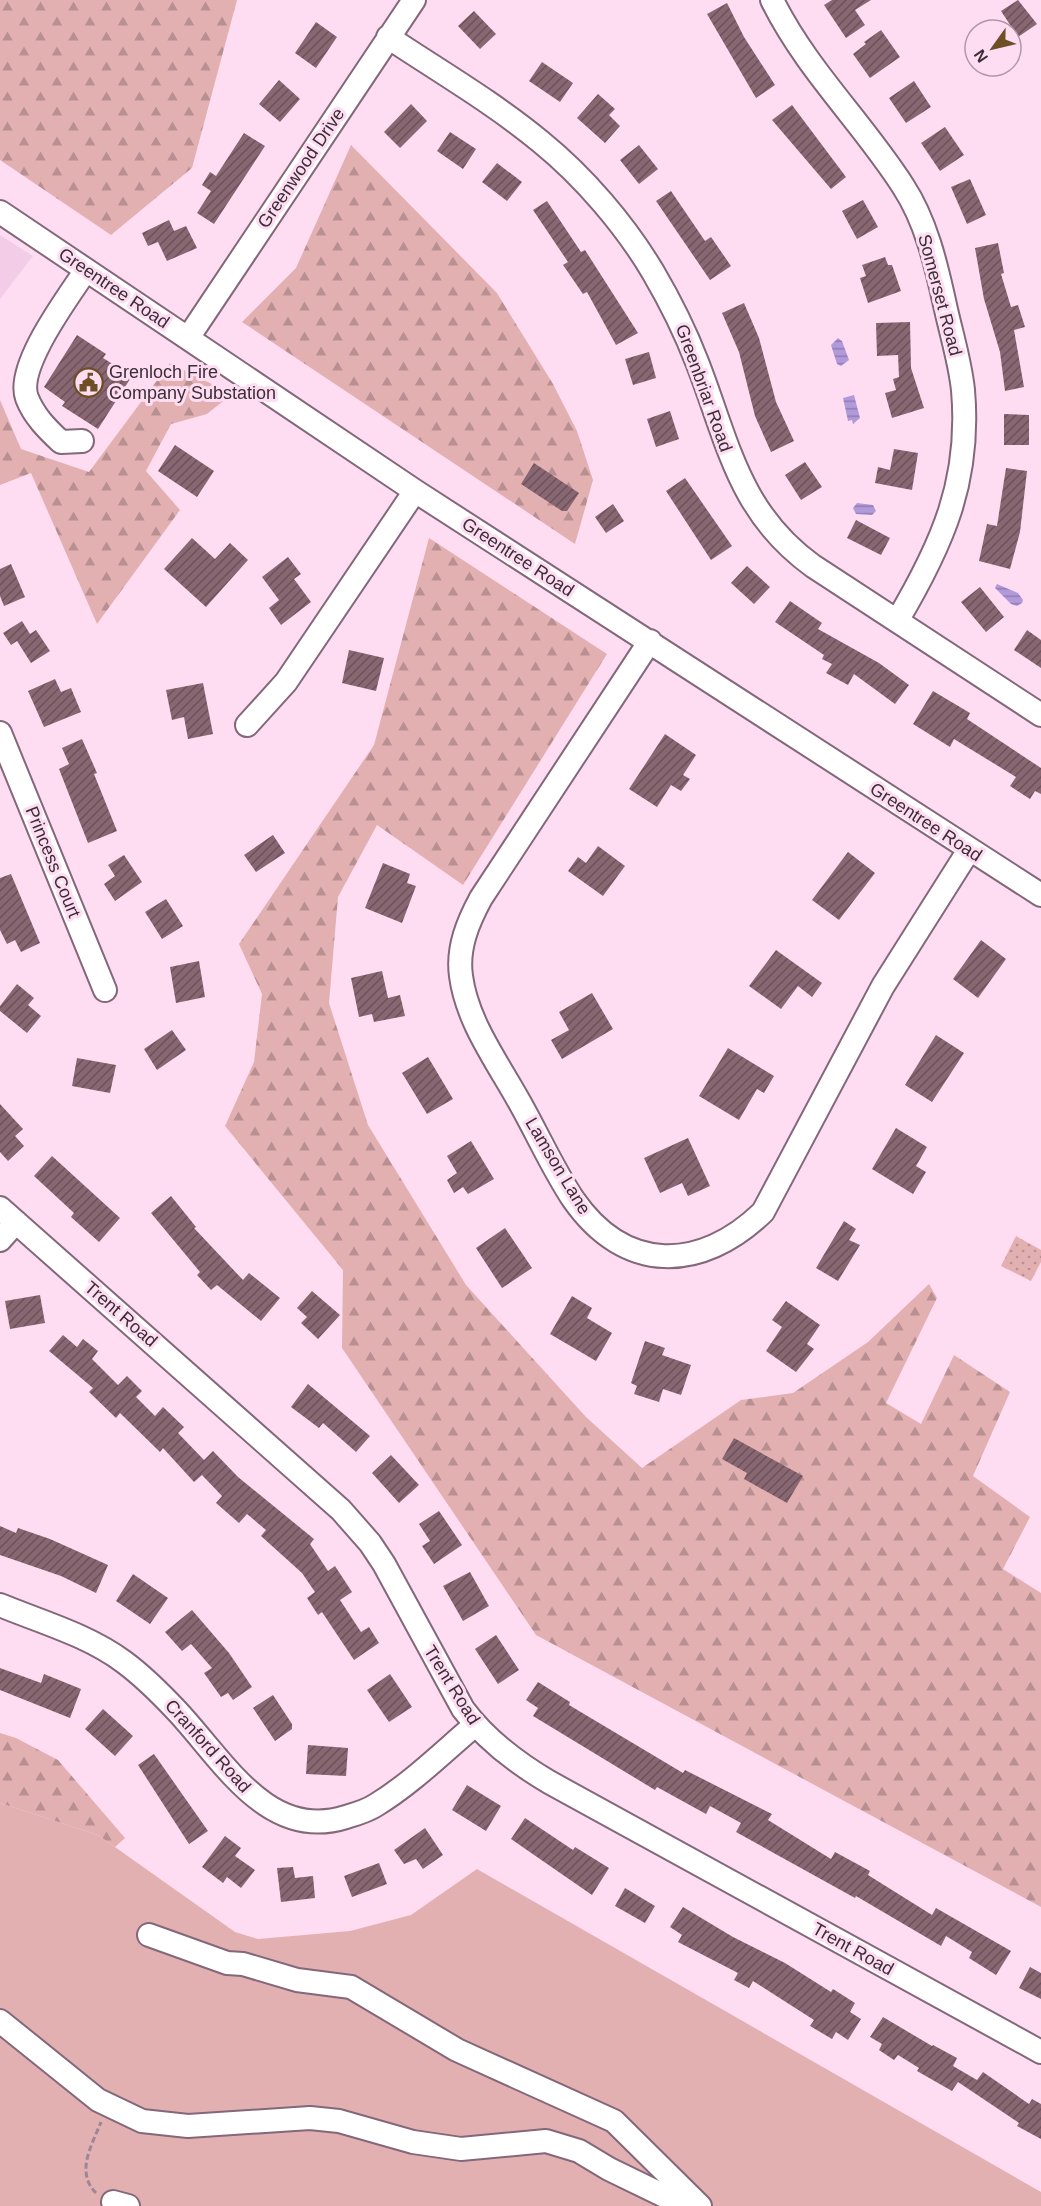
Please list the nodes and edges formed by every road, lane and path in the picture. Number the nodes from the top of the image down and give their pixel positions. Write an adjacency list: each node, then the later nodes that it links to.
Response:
1 (414, 0): 3 (street, Greenwood Drive)
2 (772, 0): 9 (street, Somerset Road)
3 (388, 37): 6 (street, Greenwood Drive); 9 (street, Greenbriar Road)
4 (0, 212): 5 (street, Greentree Road)
5 (87, 270): 6 (street, Greentree Road); 7 (street)
6 (188, 338): 8 (street, Greentree Road)
7 (82, 441)
8 (415, 491): 10 (street, Greentree Road); 12 (street)
9 (897, 621): 11 (street, Greenbriar Road)
10 (650, 640): 14 (street, Greentree Road); 14 (street, Lamson Lane)
11 (1041, 715)
12 (247, 725)
13 (0, 733): 16 (street, Princess Court)
14 (969, 850): 15 (street, Greentree Road)
15 (1041, 895)
16 (105, 990)
17 (8, 1215): 18 (street); 20 (street, Trent Road)
18 (0, 1240)
19 (0, 1605): 20 (street, Cranford Road)
20 (475, 1725): 23 (street, Trent Road)
21 (148, 1935): 27 (street)
22 (0, 2021): 24 (street)
23 (1041, 2052)
24 (107, 2106): 25 (path); 26 (street)
25 (121, 2204)
26 (685, 2206)
27 (700, 2206)

